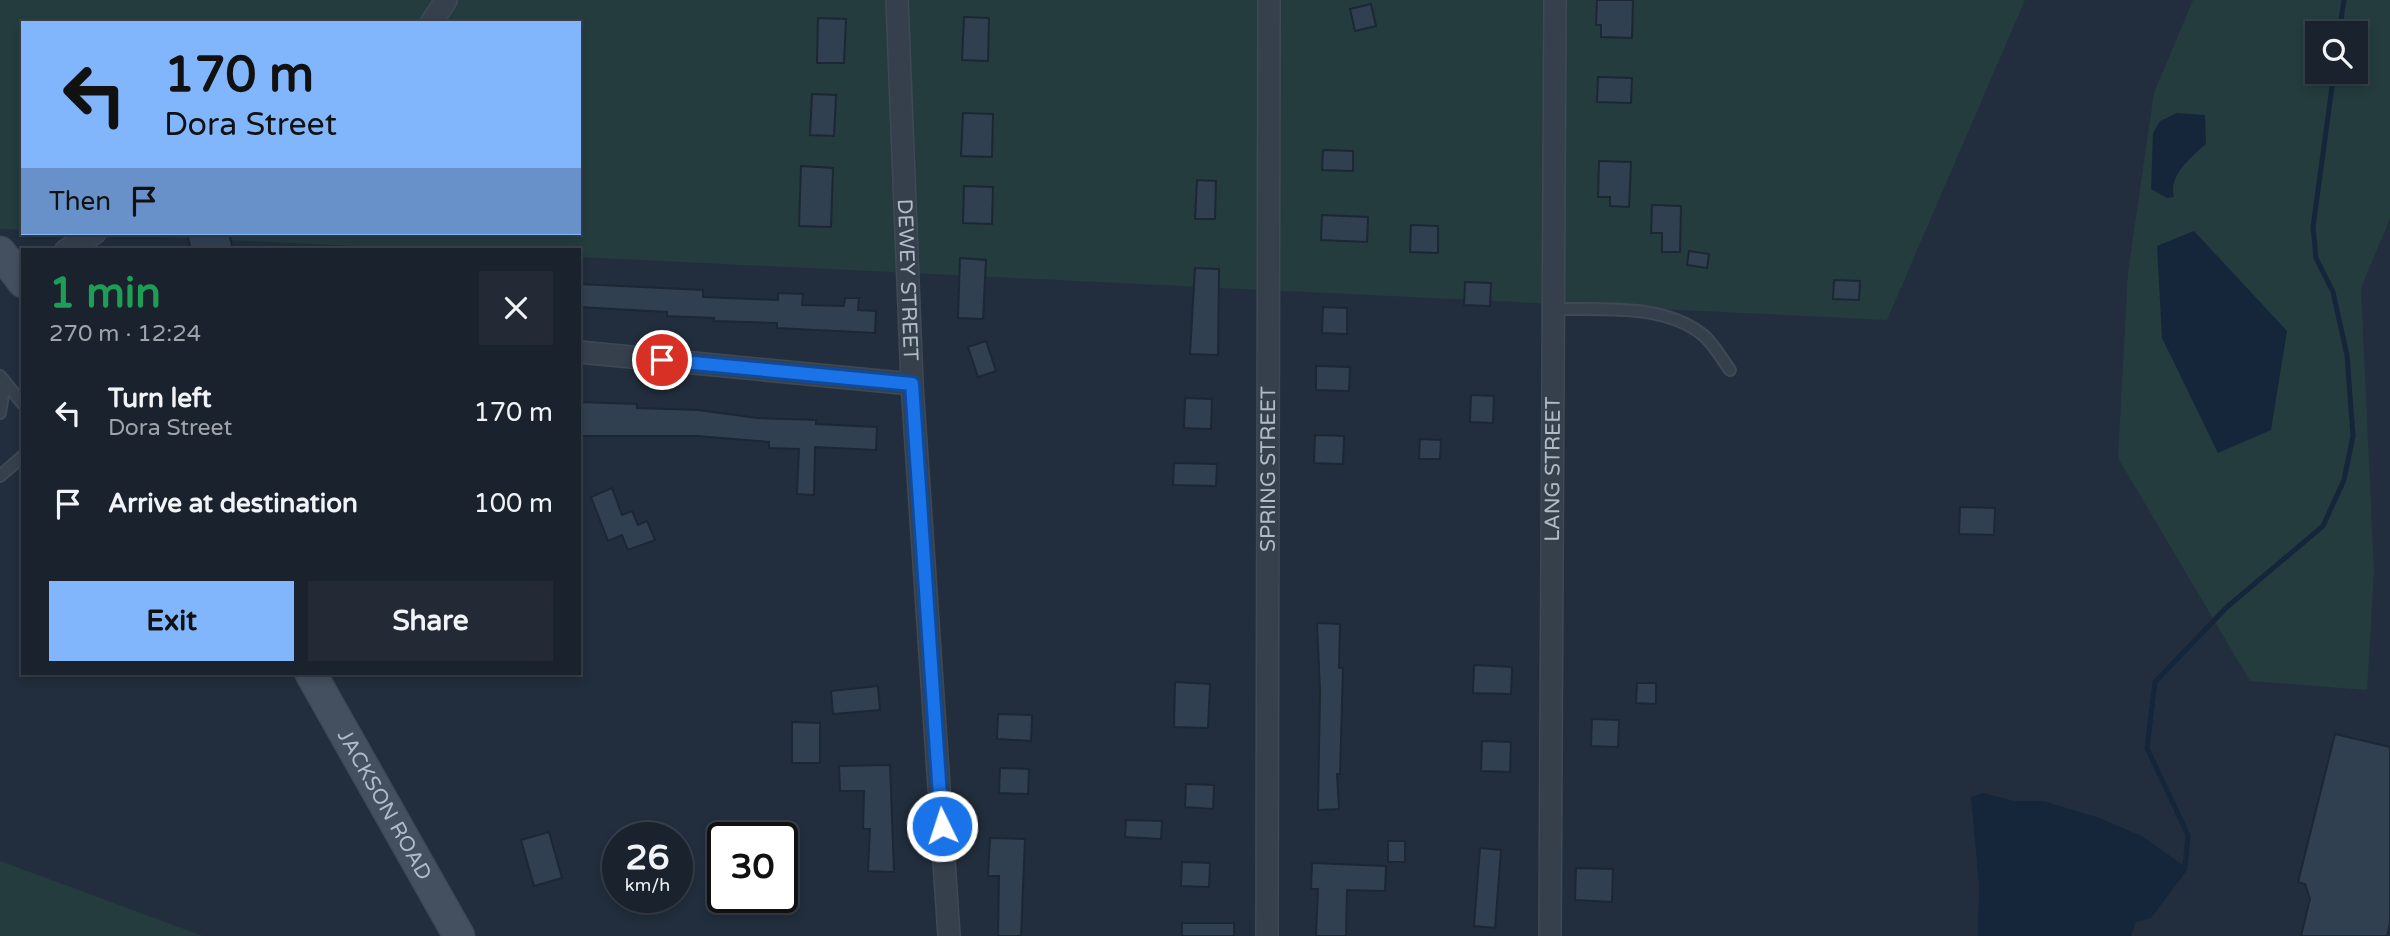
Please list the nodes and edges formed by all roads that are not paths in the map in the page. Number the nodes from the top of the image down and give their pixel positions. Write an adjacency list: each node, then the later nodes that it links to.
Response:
1 (446, 0): 5 (street)
2 (897, 0): 14 (street, DEWEY STREET)
3 (1269, 0): 22 (street, SPRING STREET)
4 (1555, 0): 10 (street, LANG STREET)
5 (432, 21)
6 (91, 235): 7 (street)
7 (69, 248)
8 (0, 252): 9 (main road)
9 (21, 278)
10 (1553, 309): 12 (lane); 23 (street, LANG STREET)
11 (581, 352): 14 (street)
12 (1730, 370)
13 (2, 379): 15 (lane); 16 (lane)
14 (912, 384): 21 (street, DEWEY STREET)
15 (21, 402)
16 (0, 412)
17 (21, 458): 18 (lane)
18 (0, 476)
19 (312, 675): 20 (main road, JACKSON ROAD)
20 (459, 936)
21 (949, 936)
22 (1267, 936)
23 (1550, 936)

